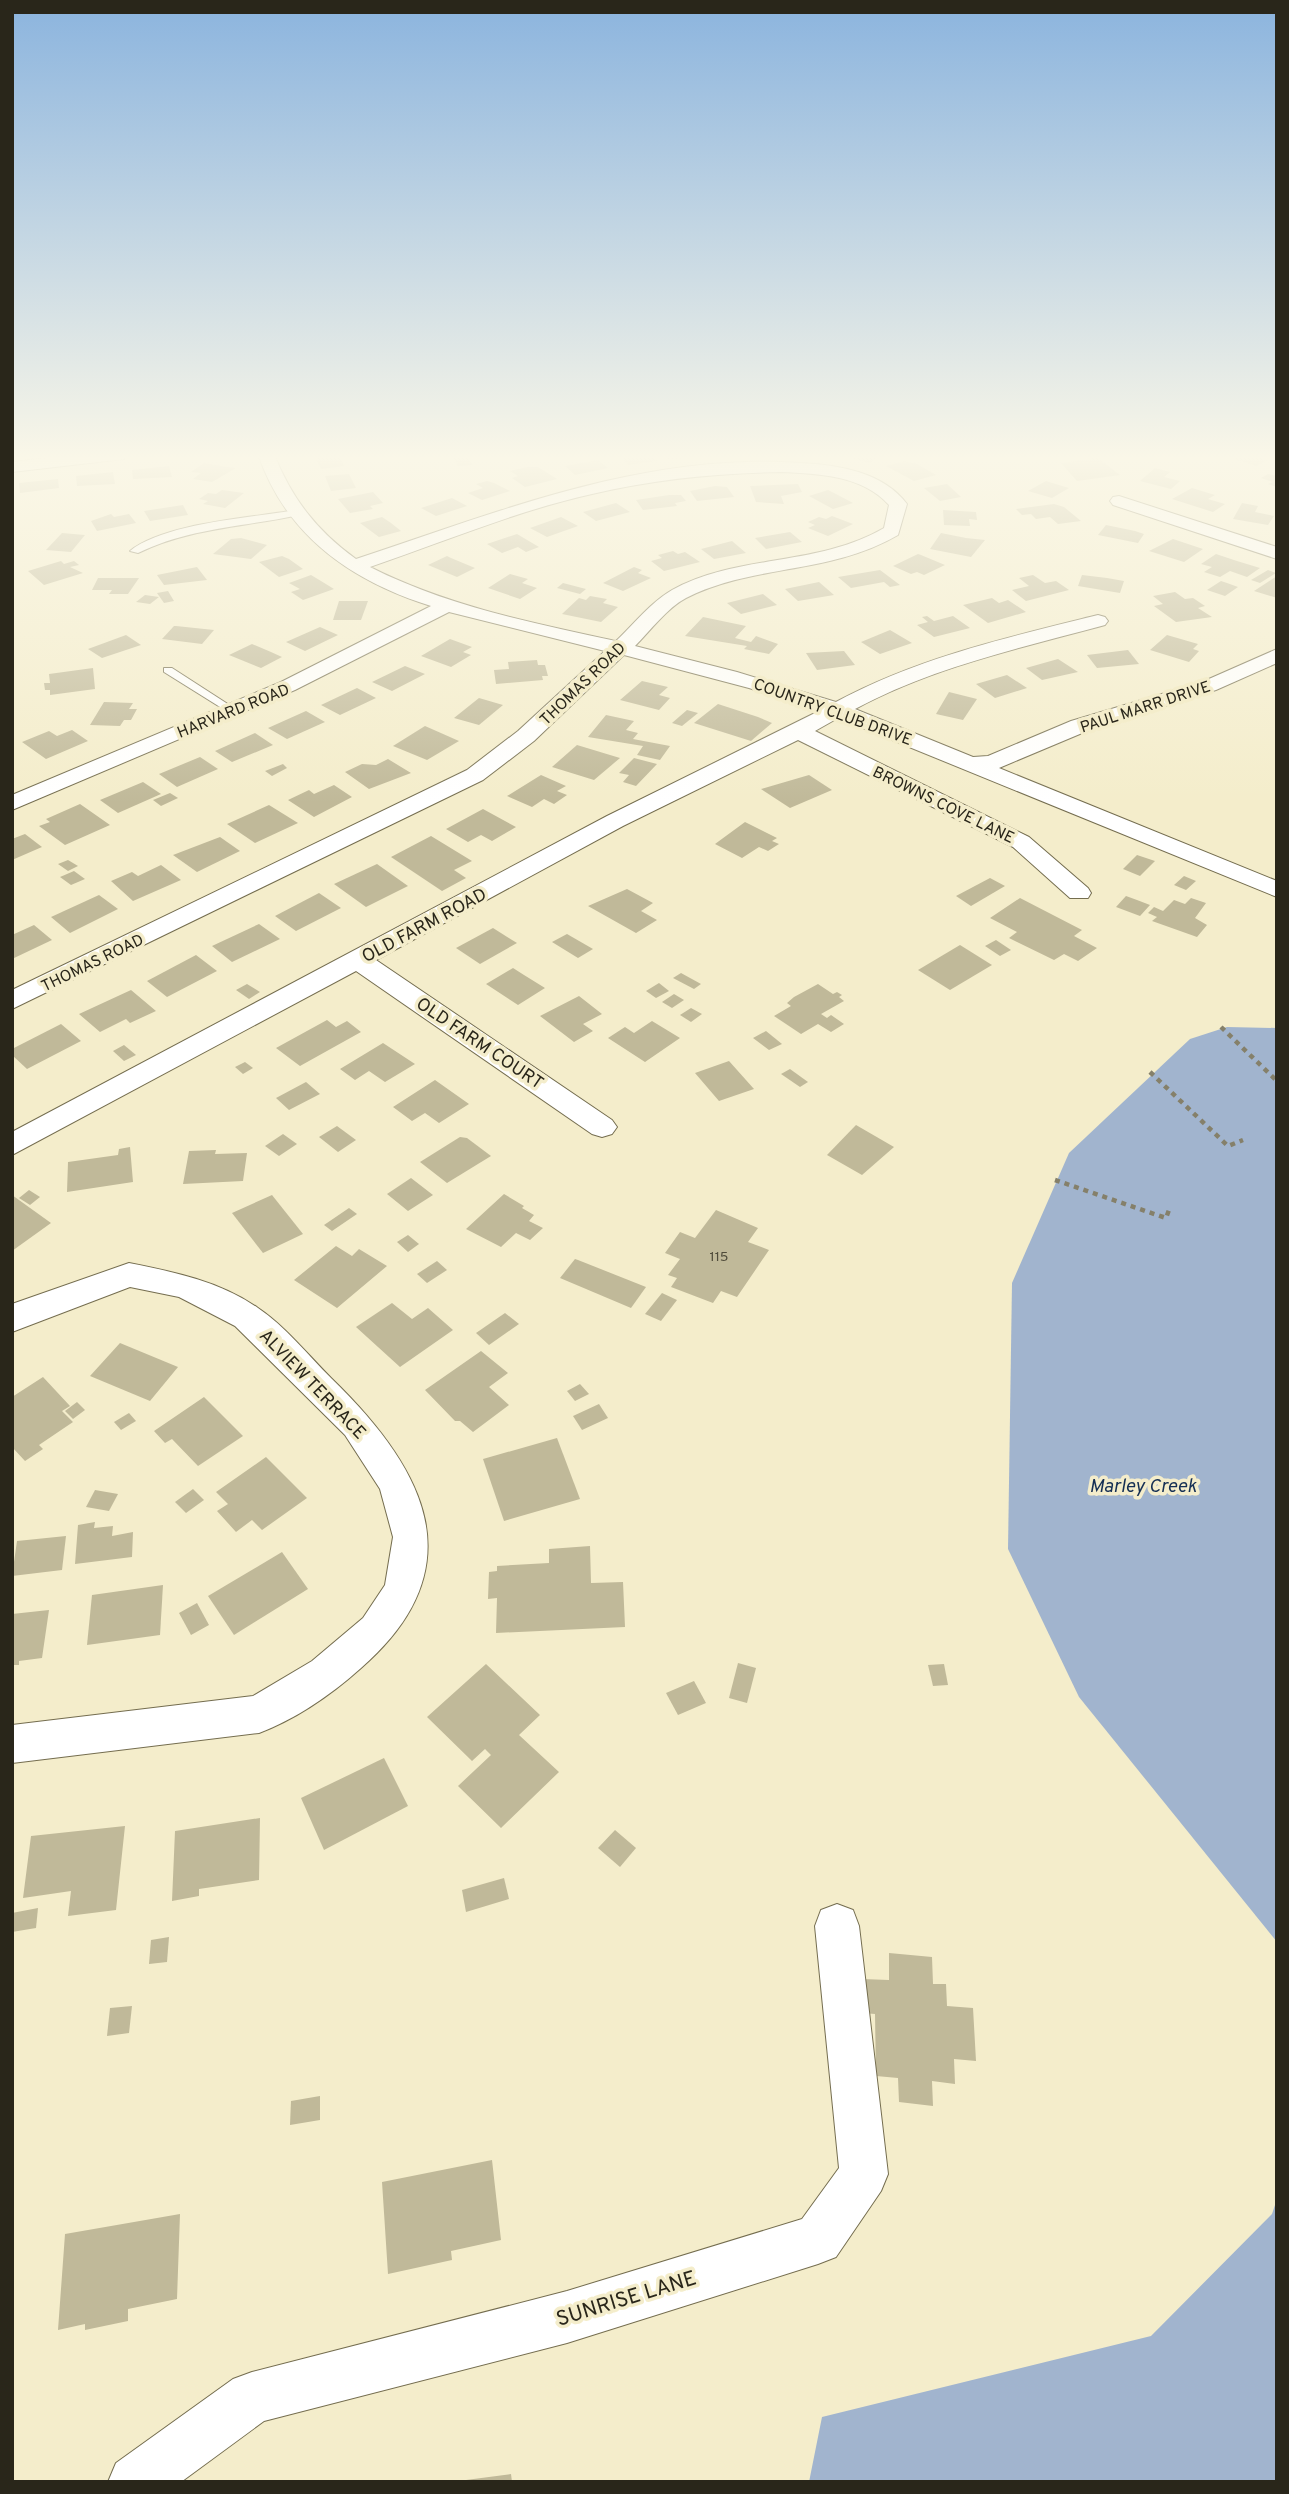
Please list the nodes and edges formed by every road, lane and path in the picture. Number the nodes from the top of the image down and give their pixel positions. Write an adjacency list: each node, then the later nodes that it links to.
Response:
1 (366, 570): 3 (street, COUNTRY CLUB DRIVE)
2 (764, 570): 5 (street, THOMAS ROAD)
3 (448, 605): 5 (street, COUNTRY CLUB DRIVE); 8 (street, HARVARD ROAD)
4 (1098, 621): 9 (street, OLD FARM ROAD)
5 (617, 648): 9 (street, COUNTRY CLUB DRIVE); 16 (street, THOMAS ROAD)
6 (1277, 655): 11 (street, PAUL MARR DRIVE)
7 (168, 670): 8 (lane)
8 (232, 710): 12 (street, HARVARD ROAD)
9 (838, 710): 10 (street, OLD FARM ROAD); 11 (street, COUNTRY CLUB DRIVE)
10 (798, 731): 14 (street, BROWNS COVE LANE); 15 (street, OLD FARM ROAD)
11 (971, 764): 13 (street, COUNTRY CLUB DRIVE)
12 (12, 803)
13 (1277, 890)
14 (1079, 893)
15 (358, 960): 20 (street, OLD FARM COURT); 22 (street, OLD FARM ROAD)
16 (12, 1001)
17 (1221, 1027): 19 (path)
18 (1150, 1072): 21 (path)
19 (1277, 1081)
20 (602, 1126)
21 (1242, 1140)
22 (12, 1144)
23 (1055, 1180): 24 (path)
24 (1169, 1210)
25 (12, 1320): 26 (street, ALVIEW TERRACE)
26 (12, 1744)
27 (837, 1926): 28 (street, SUNRISE LANE)
28 (135, 2482)

